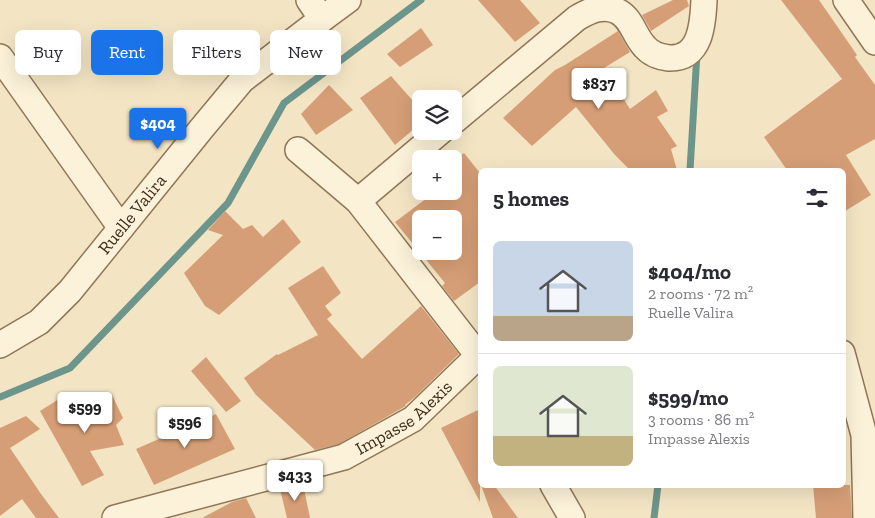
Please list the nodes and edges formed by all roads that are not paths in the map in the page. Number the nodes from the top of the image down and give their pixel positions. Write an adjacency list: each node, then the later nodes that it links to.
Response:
1 (348, 0): 4 (street, Ruelle Valira)
2 (704, 0): 7 (street)
3 (846, 0): 5 (street)
4 (315, 9): 11 (street, Ruelle Valira)
5 (875, 42)
6 (0, 57): 11 (street)
7 (462, 114)
8 (430, 140): 10 (street)
9 (298, 150): 10 (street)
10 (358, 201): 13 (street)
11 (122, 228): 12 (street, Ruelle Valira)
12 (2, 340)
13 (478, 356)
14 (478, 358): 17 (street, Impasse Alexis)
15 (846, 368): 19 (street)
16 (555, 488): 18 (street)
17 (114, 518)
18 (572, 518)
19 (866, 518)

